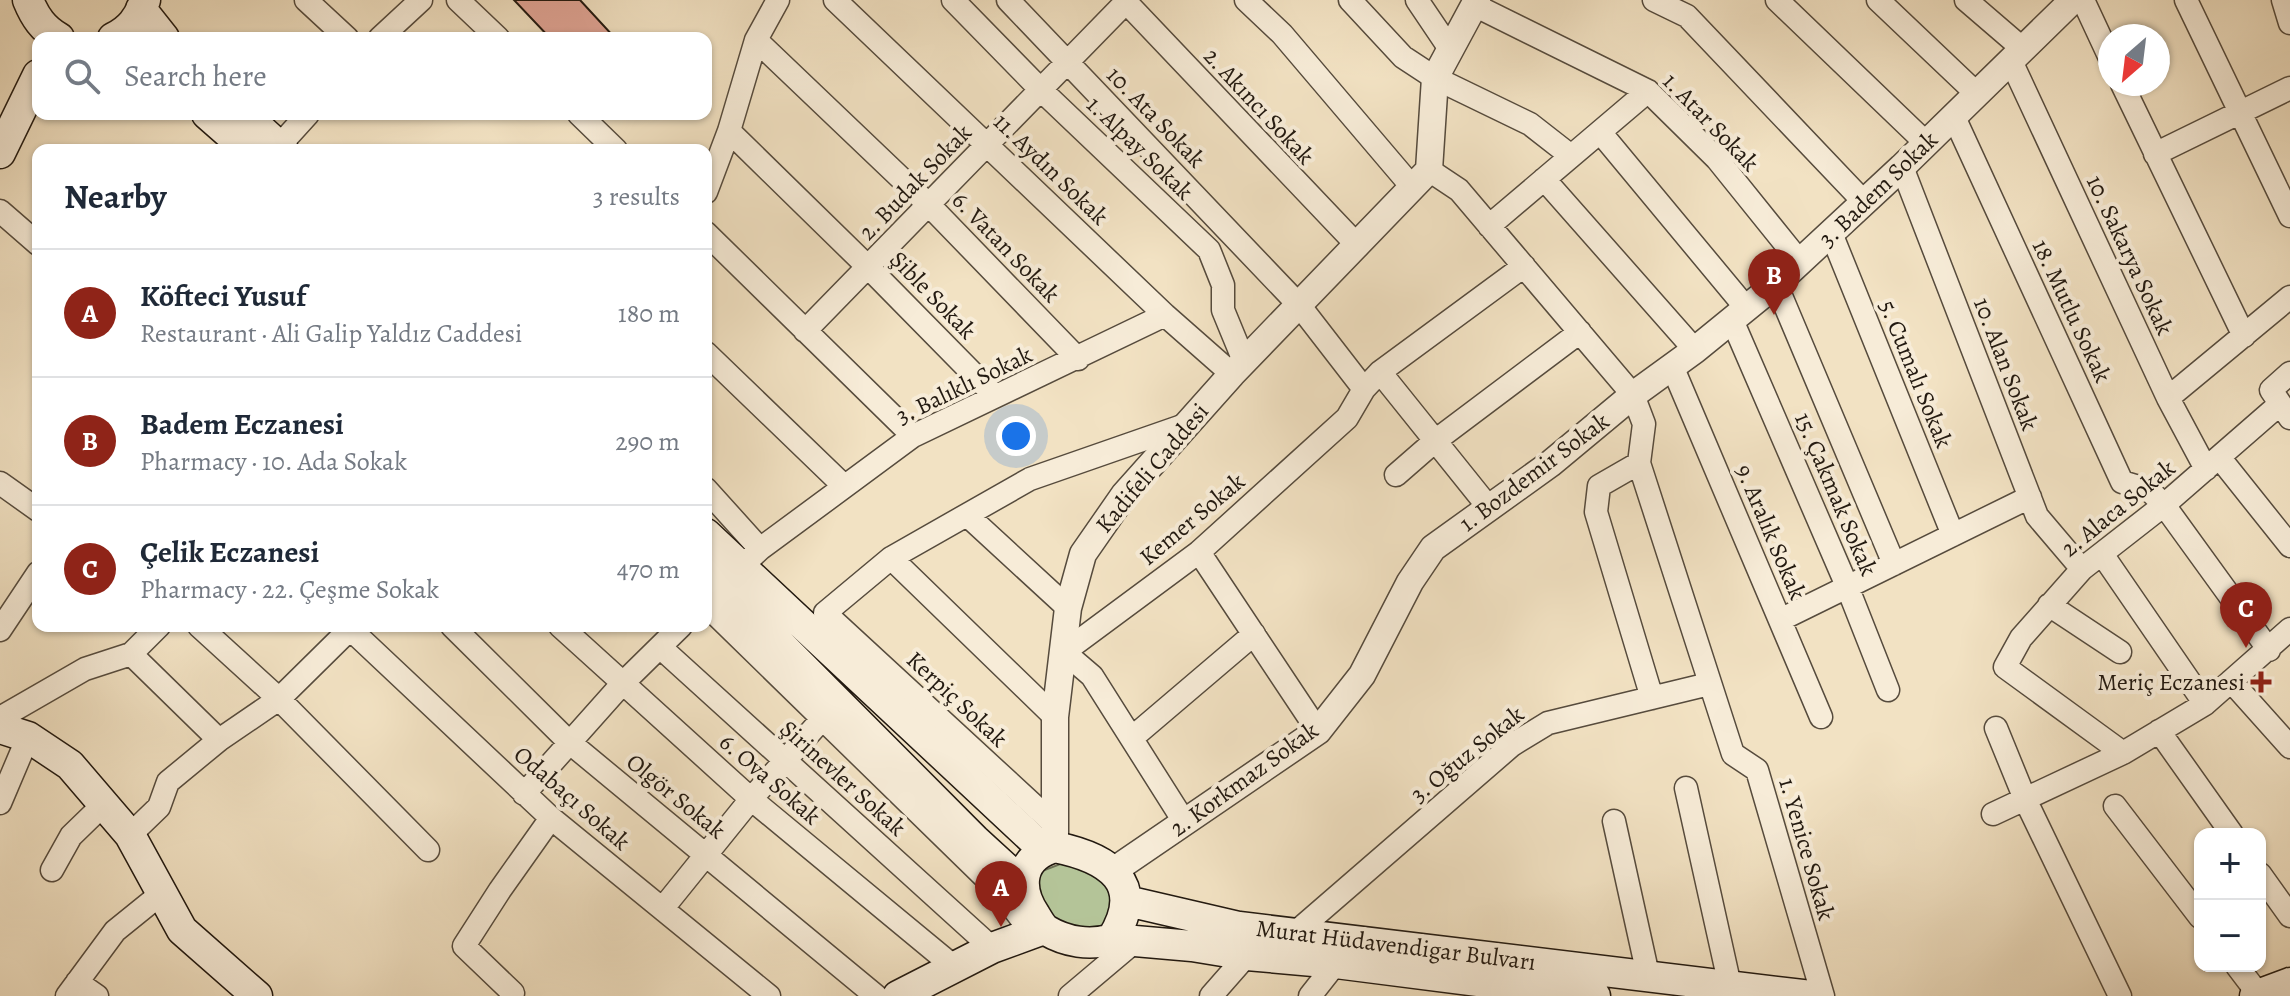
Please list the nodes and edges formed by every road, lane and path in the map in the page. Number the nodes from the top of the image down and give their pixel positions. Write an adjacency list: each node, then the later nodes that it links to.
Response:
1 (28, 0): 24 (main road)
2 (306, 0): 27 (street)
3 (421, 0): 28 (street)
4 (458, 0): 29 (street)
5 (778, 0): 31 (street)
6 (835, 0): 55 (street, 11. Aydın Sokak)
7 (953, 0): 38 (street, 1. Alpay Sokak)
8 (1008, 0): 34 (street, 10. Ata Sokak)
9 (1246, 0): 61 (street)
10 (1350, 0): 35 (street)
11 (1417, 0): 32 (street)
12 (1654, 0): 63 (street)
13 (1777, 0): 50 (street)
14 (1878, 0): 40 (street)
15 (1966, 0): 33 (street)
16 (2073, 0): 33 (street, 3. Badem Sokak)
17 (2083, 0): 30 (street)
18 (2186, 0): 42 (street)
19 (2283, 0): 23 (street)
20 (1126, 1): 34 (street, 2. Budak Sokak); 71 (street, 2. Akıncı Sokak)
21 (1475, 3): 32 (street); 39 (street, 1. Atar Sokak)
22 (143, 5): 25 (main road); 26 (main road)
23 (2290, 23)
24 (48, 32)
25 (124, 32)
26 (160, 32)
27 (341, 32)
28 (386, 32)
29 (492, 32)
30 (2098, 32)
31 (756, 40): 48 (street); 64 (street, 6. Vatan Sokak)
32 (1450, 49): 35 (street)
33 (2017, 55): 40 (street, 3. Badem Sokak); 92 (street, 10. Sakarya Sokak)
34 (1068, 62): 38 (street, 2. Budak Sokak); 77 (street, 10. Ata Sokak)
35 (1435, 78): 58 (street); 61 (street)
36 (32, 87): 56 (main road)
37 (2290, 88): 42 (street)
38 (1041, 90): 55 (street, 2. Budak Sokak); 87 (street, 1. Alpay Sokak)
39 (1648, 91): 49 (street); 72 (street, 1. Atar Sokak)
40 (1977, 94): 43 (street, 3. Badem Sokak)
41 (2128, 96): 57 (street)
42 (2239, 113): 57 (street); 66 (street)
43 (1954, 117): 50 (street, 3. Badem Sokak); 103 (street, 18. Mutlu Sokak)
44 (214, 120): 51 (main road)
45 (251, 120): 52 (main road)
46 (303, 120): 53 (street)
47 (585, 120): 54 (street)
48 (729, 131): 60 (street); 74 (street, Şible Sokak)
49 (1600, 132): 58 (street); 79 (street, 15. Çakmak Sokak)
50 (1926, 143): 59 (street, 3. Badem Sokak)
51 (241, 144)
52 (277, 144)
53 (284, 144)
54 (610, 144)
55 (987, 144): 64 (street, 2. Budak Sokak); 78 (street, 11. Aydın Sokak)
56 (0, 153)
57 (2155, 154): 82 (street)
58 (1571, 156): 62 (street)
59 (1902, 167): 63 (street, 3. Badem Sokak); 102 (street, 10. Alan Sokak)
60 (712, 176)
61 (1421, 179): 67 (street); 71 (street, Kadifeli Caddesi)
62 (1544, 179): 67 (street); 83 (street)
63 (1864, 202): 68 (street, 3. Badem Sokak)
64 (929, 205): 74 (street, 2. Budak Sokak); 85 (street, 6. Vatan Sokak)
65 (0, 211): 69 (street)
66 (2290, 216)
67 (1489, 226): 73 (street)
68 (1831, 233): 72 (street, 3. Badem Sokak); 108 (street, 5. Cumalı Sokak)
69 (32, 239)
70 (712, 239): 80 (street)
71 (1358, 246): 77 (street, Kadifeli Caddesi)
72 (1800, 262): 75 (street, 3. Badem Sokak)
73 (1524, 266): 81 (street); 89 (street)
74 (868, 267): 80 (street, 2. Budak Sokak); 91 (street, Şible Sokak)
75 (1776, 284): 79 (street, 3. Badem Sokak); 115 (street)
76 (2290, 297): 82 (street)
77 (1299, 305): 87 (street, Kadifeli Caddesi); 89 (street, 10. Ata Sokak)
78 (1165, 315): 85 (street, 3. Balıklı Sokak); 87 (street, 11. Aydın Sokak)
79 (1739, 315): 83 (street, 3. Badem Sokak); 119 (street, 15. Çakmak Sokak)
80 (805, 331): 95 (street)
81 (1580, 332): 90 (street); 96 (street)
82 (2244, 336): 92 (street)
83 (1695, 350): 86 (street, 3. Badem Sokak)
84 (712, 359): 101 (street)
85 (1078, 359): 91 (street, 3. Balıklı Sokak)
86 (1672, 366): 90 (street, 3. Badem Sokak); 122 (street, 9. Aralık Sokak)
87 (1238, 368): 94 (street, Kadifeli Caddesi)
88 (2290, 373): 93 (street, 2. Alaca Sokak)
89 (1372, 381): 96 (street, 10. Ata Sokak); 112 (street, Kemer Sokak)
90 (1633, 395): 97 (street); 105 (street, 1. Bozdemir Sokak)
91 (995, 396): 95 (street, 3. Balıklı Sokak)
92 (2168, 398): 98 (street, 10. Sakarya Sokak)
93 (2280, 404): 98 (street, 2. Alaca Sokak)
94 (1188, 424): 106 (street); 121 (street, Kadifeli Caddesi)
95 (913, 436): 101 (street, 3. Balıklı Sokak)
96 (1435, 441): 99 (street); 105 (street, 10. Ata Sokak)
97 (1639, 463): 140 (street, 1. Yenice Sokak); 142 (street)
98 (2213, 463): 103 (street, 2. Alaca Sokak); 109 (street, 10. Sakarya Sokak)
99 (1396, 475)
100 (0, 483): 104 (street)
101 (844, 486): 117 (street, 3. Balıklı Sokak)
102 (2030, 497): 108 (street); 116 (street, 10. Alan Sokak)
103 (2164, 505): 113 (street, 2. Alaca Sokak); 134 (street)
104 (32, 506)
105 (1490, 509): 110 (street, 1. Bozdemir Sokak)
106 (968, 516): 114 (street); 121 (street)
107 (712, 519): 117 (street)
108 (1953, 535): 115 (street)
109 (2290, 546)
110 (1433, 548): 150 (street, 2. Korkmaz Sokak)
111 (712, 549): 117 (main road)
112 (1199, 552): 132 (street); 135 (street, Kemer Sokak)
113 (2102, 554): 116 (street, 2. Alaca Sokak); 144 (street)
114 (891, 558): 145 (street); 172 (street, Kerpiç Sokak)
115 (1894, 564): 119 (street)
116 (2082, 569): 120 (street, 2. Alaca Sokak)
117 (724, 579): 148 (street); 172 (main road); 178 (main road)
118 (32, 582): 124 (street)
119 (1847, 586): 122 (street); 141 (street, 15. Çakmak Sokak)
120 (2049, 605): 136 (street); 157 (street, 2. Alaca Sokak)
121 (1068, 608): 135 (street, Kadifeli Caddesi)
122 (1780, 620): 146 (street, 9. Aralık Sokak)
123 (2290, 629): 134 (street)
124 (0, 630)
125 (153, 632): 137 (street)
126 (206, 632): 143 (street)
127 (345, 632): 143 (street)
128 (355, 632): 160 (street, Odabaçı Sokak)
129 (458, 632): 155 (street, Olgör Sokak)
130 (566, 632): 139 (street, 6. Ova Sokak)
131 (675, 632): 133 (street)
132 (1254, 634): 150 (street); 153 (street)
133 (660, 647): 139 (street); 158 (street, Şirinevler Sokak)
134 (2269, 650): 138 (street)
135 (1064, 652): 145 (street, Kadifeli Caddesi); 153 (street)
136 (2120, 652)
137 (131, 654): 147 (street); 154 (street)
138 (2231, 681): 144 (street); 156 (street)
139 (622, 684): 155 (street); 161 (street, 6. Ova Sokak)
140 (1709, 684): 142 (street, 3. Oğuz Sokak); 208 (street, 1. Yenice Sokak)
141 (1888, 690)
142 (1652, 698): 185 (street, 3. Oğuz Sokak)
143 (279, 699): 154 (street); 173 (street)
144 (2205, 704): 151 (street)
145 (1055, 717): 172 (street, Kadifeli Caddesi)
146 (1821, 717)
147 (0, 718)
148 (823, 718): 158 (street); 184 (street)
149 (1996, 728): 162 (street)
150 (1318, 731): 169 (street, 2. Korkmaz Sokak)
151 (2159, 731): 157 (street); 170 (street)
152 (14, 733): 163 (street); 164 (main road)
153 (1133, 737): 169 (street)
154 (219, 740): 171 (street)
155 (569, 742): 160 (street); 174 (street, Olgör Sokak)
156 (2290, 747)
157 (2123, 753): 162 (street)
158 (785, 759): 161 (street); 187 (street, Şirinevler Sokak)
159 (1686, 788): 194 (street)
160 (524, 794): 167 (street, Odabaçı Sokak)
161 (751, 799): 174 (street); 190 (street, 6. Ova Sokak)
162 (2025, 799): 166 (street); 209 (street)
163 (0, 803)
164 (104, 804): 171 (main road); 175 (street)
165 (2115, 806): 182 (street)
166 (1993, 814)
167 (551, 818): 181 (street, Odabaçı Sokak); 197 (street)
168 (1614, 821): 192 (street)
169 (1185, 823): 176 (street, 2. Korkmaz Sokak)
170 (2228, 828)
171 (130, 835): 179 (main road)
172 (1051, 841): 176 (main road); 178 (main road)
173 (428, 850)
174 (705, 854): 181 (street); 201 (street, Olgör Sokak)
175 (52, 870)
176 (1113, 871): 180 (main road)
177 (2266, 882): 183 (street)
178 (1022, 883): 184 (main road)
179 (162, 893): 196 (street); 199 (main road)
180 (1127, 901): 185 (main road, Murat Hüdavendigar Bulvarı); 186 (main road)
181 (663, 908): 200 (street, Odabaçı Sokak)
182 (2194, 909)
183 (2290, 916)
184 (1038, 931): 186 (main road); 187 (main road)
185 (1295, 933): 192 (main road, Murat Hüdavendigar Bulvarı)
186 (1123, 941): 188 (main road, Murat Hüdavendigar Bulvarı); 203 (street)
187 (992, 948): 190 (main road)
188 (1247, 955): 189 (main road, Murat Hüdavendigar Bulvarı); 204 (street)
189 (1336, 963): 195 (main road, Murat Hüdavendigar Bulvarı); 205 (street)
190 (953, 966): 202 (main road)
191 (2241, 972): 210 (street)
192 (1648, 975): 194 (main road, Murat Hüdavendigar Bulvarı)
193 (2290, 984): 210 (main road); 211 (street)
194 (1730, 986): 207 (main road, Murat Hüdavendigar Bulvarı)
195 (1468, 988): 206 (main road, Murat Hüdavendigar Bulvarı)
196 (72, 989): 198 (street)
197 (514, 995)
198 (97, 996)
199 (257, 996)
200 (769, 996)
201 (876, 996)
202 (898, 996)
203 (1070, 996)
204 (1211, 996)
205 (1310, 996)
206 (1595, 996)
207 (1811, 996)
208 (1823, 996)
209 (2120, 996)
210 (2257, 996)
211 (2287, 996)

